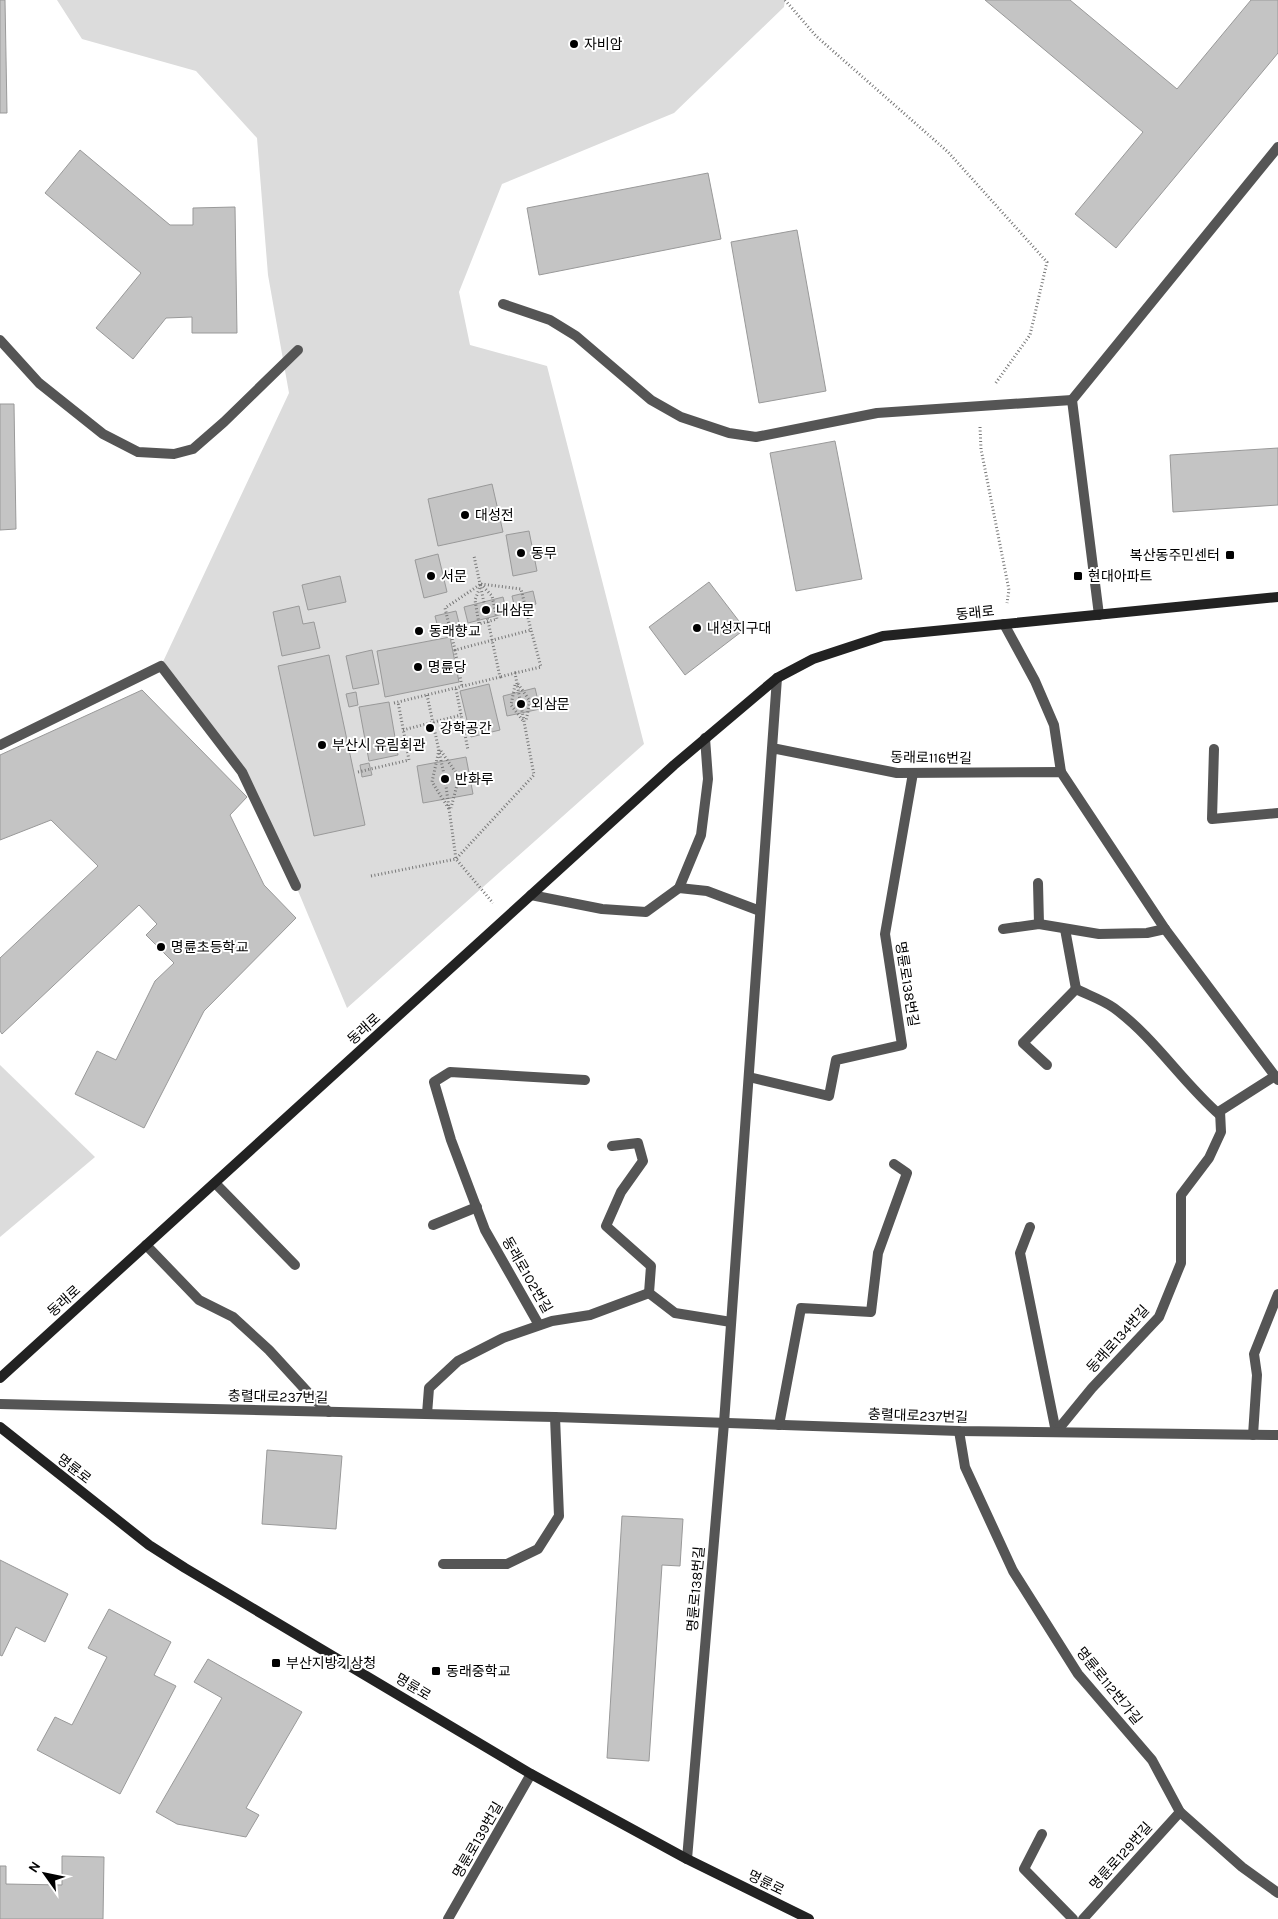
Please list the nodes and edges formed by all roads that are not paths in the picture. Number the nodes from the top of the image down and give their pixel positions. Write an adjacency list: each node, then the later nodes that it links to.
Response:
1 (1278, 147): 5 (street)
2 (503, 304): 5 (street)
3 (0, 340): 4 (street)
4 (298, 350)
5 (1072, 400): 7 (street)
6 (1278, 597): 7 (main road, 동래로)
7 (1099, 615): 8 (main road, 동래로)
8 (1004, 624): 9 (main road, 동래로); 14 (street)
9 (777, 678): 10 (main road, 동래로); 13 (street, 명륜로138번길)
10 (704, 738): 19 (street); 20 (main road, 동래로)
11 (0, 745): 18 (street)
12 (1214, 749): 16 (street)
13 (772, 750): 15 (street, 동래로116번길); 21 (street, 명륜로138번길)
14 (1061, 772): 15 (street, 동래로116번길); 25 (street)
15 (913, 773): 28 (street, 명륜로138번길)
16 (1278, 813)
17 (1038, 883): 22 (street)
18 (296, 886)
19 (679, 888): 20 (street); 21 (street)
20 (532, 895): 34 (main road, 동래로)
21 (760, 911): 28 (street, 명륜로138번길)
22 (1039, 924): 23 (street); 24 (street)
23 (1003, 929)
24 (1065, 929): 25 (street); 26 (street)
25 (1165, 929): 29 (street)
26 (1076, 989): 27 (street); 31 (street)
27 (1047, 1065)
28 (749, 1077): 42 (street, 명륜로138번길)
29 (1276, 1078): 31 (street)
30 (585, 1080): 35 (street, 동래로102번길)
31 (1220, 1116): 53 (street, 동래로134번길)
32 (612, 1146): 40 (street)
33 (894, 1164): 50 (street)
34 (215, 1183): 38 (main road, 동래로); 39 (street)
35 (477, 1207): 36 (street); 43 (street, 동래로102번길)
36 (433, 1225)
37 (1030, 1227): 53 (street)
38 (146, 1244): 44 (main road, 동래로); 46 (street)
39 (295, 1265)
40 (649, 1293): 42 (street); 43 (street)
41 (1278, 1294): 54 (street)
42 (731, 1322): 49 (street, 명륜로138번길)
43 (539, 1325): 47 (street, 동래로102번길)
44 (0, 1378)
45 (0, 1404): 46 (street, 충렬대로237번길)
46 (329, 1412): 47 (street, 충렬대로237번길)
47 (427, 1414): 48 (street, 충렬대로237번길)
48 (555, 1417): 49 (street, 충렬대로237번길); 56 (street)
49 (724, 1423): 50 (street, 충렬대로237번길); 60 (street, 명륜로138번길)
50 (779, 1425): 52 (street, 충렬대로237번길)
51 (0, 1427): 57 (main road, 명륜로)
52 (959, 1431): 53 (street, 충렬대로237번길); 58 (street, 명륜로112번가길)
53 (1056, 1432): 54 (street, 충렬대로237번길)
54 (1253, 1435): 55 (street, 충렬대로237번길)
55 (1278, 1435)
56 (443, 1564)
57 (531, 1774): 60 (main road, 명륜로); 62 (street, 명륜로139번길)
58 (1180, 1812): 61 (street, 명륜로112번가길); 65 (street, 명륜로129번길)
59 (1042, 1834): 64 (street)
60 (687, 1859): 63 (main road, 명륜로)
61 (1278, 1893)
62 (448, 1919)
63 (808, 1919)
64 (1073, 1919)
65 (1083, 1919)

